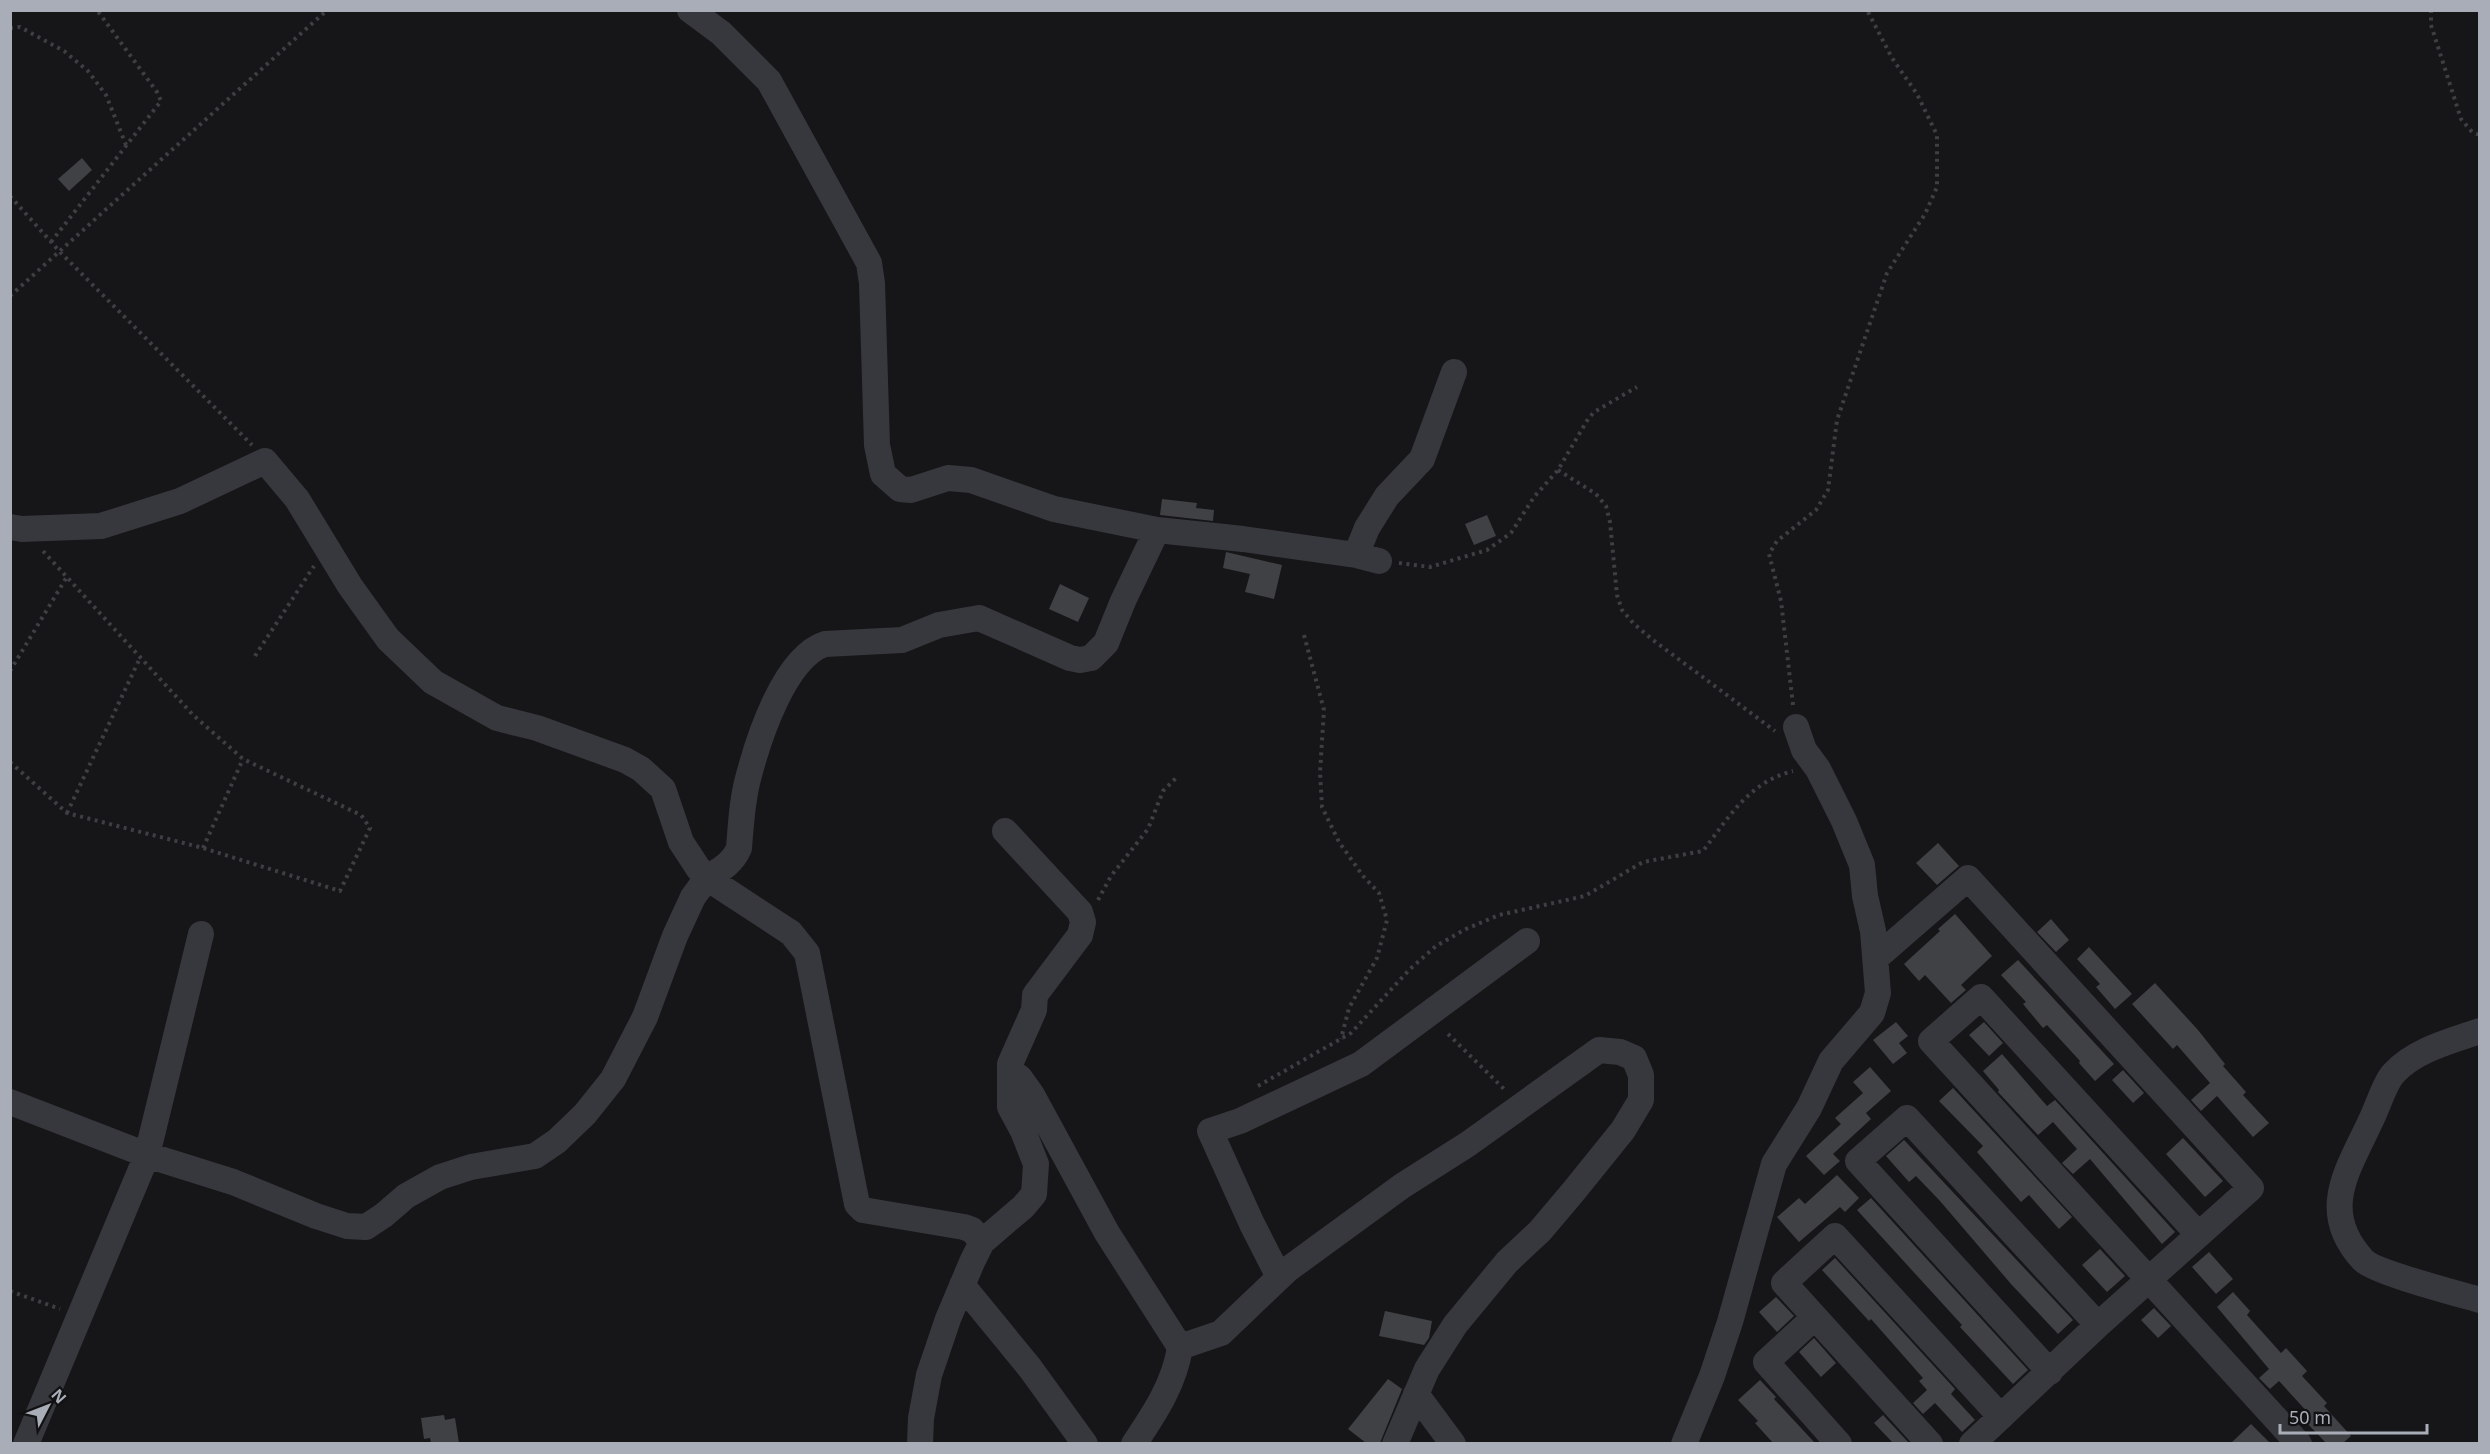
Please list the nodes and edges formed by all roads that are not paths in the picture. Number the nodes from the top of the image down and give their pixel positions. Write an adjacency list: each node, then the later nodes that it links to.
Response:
1 (690, 10): 4 (street)
2 (1454, 372): 4 (street)
3 (16, 528): 7 (street)
4 (1157, 530): 7 (street)
5 (1800, 738): 10 (street)
6 (1005, 831): 12 (street)
7 (707, 878): 14 (street); 16 (street)
8 (201, 934): 14 (street)
9 (1527, 941): 17 (street)
10 (1876, 958): 15 (street); 27 (street)
11 (2480, 1031): 20 (street)
12 (1010, 1071): 16 (street); 23 (street)
13 (10, 1102): 14 (street)
14 (147, 1155): 28 (street)
15 (2199, 1234): 18 (street); 18 (street)
16 (982, 1242): 19 (street)
17 (1279, 1277): 23 (street); 25 (street)
18 (2149, 1280): 22 (street); 37 (street)
19 (962, 1286): 29 (street); 30 (street)
20 (2480, 1300)
21 (1815, 1317): 26 (street); 34 (street); 35 (street)
22 (2098, 1325): 24 (street); 24 (street)
23 (1180, 1347): 31 (street)
24 (2050, 1372): 26 (street)
25 (1416, 1394): 32 (street); 33 (street)
26 (2001, 1417): 36 (street)
27 (1692, 1441)
28 (26, 1443)
29 (920, 1443)
30 (1085, 1443)
31 (1134, 1443)
32 (1395, 1443)
33 (1453, 1443)
34 (1839, 1443)
35 (1930, 1443)
36 (1972, 1443)
37 (2299, 1443)

